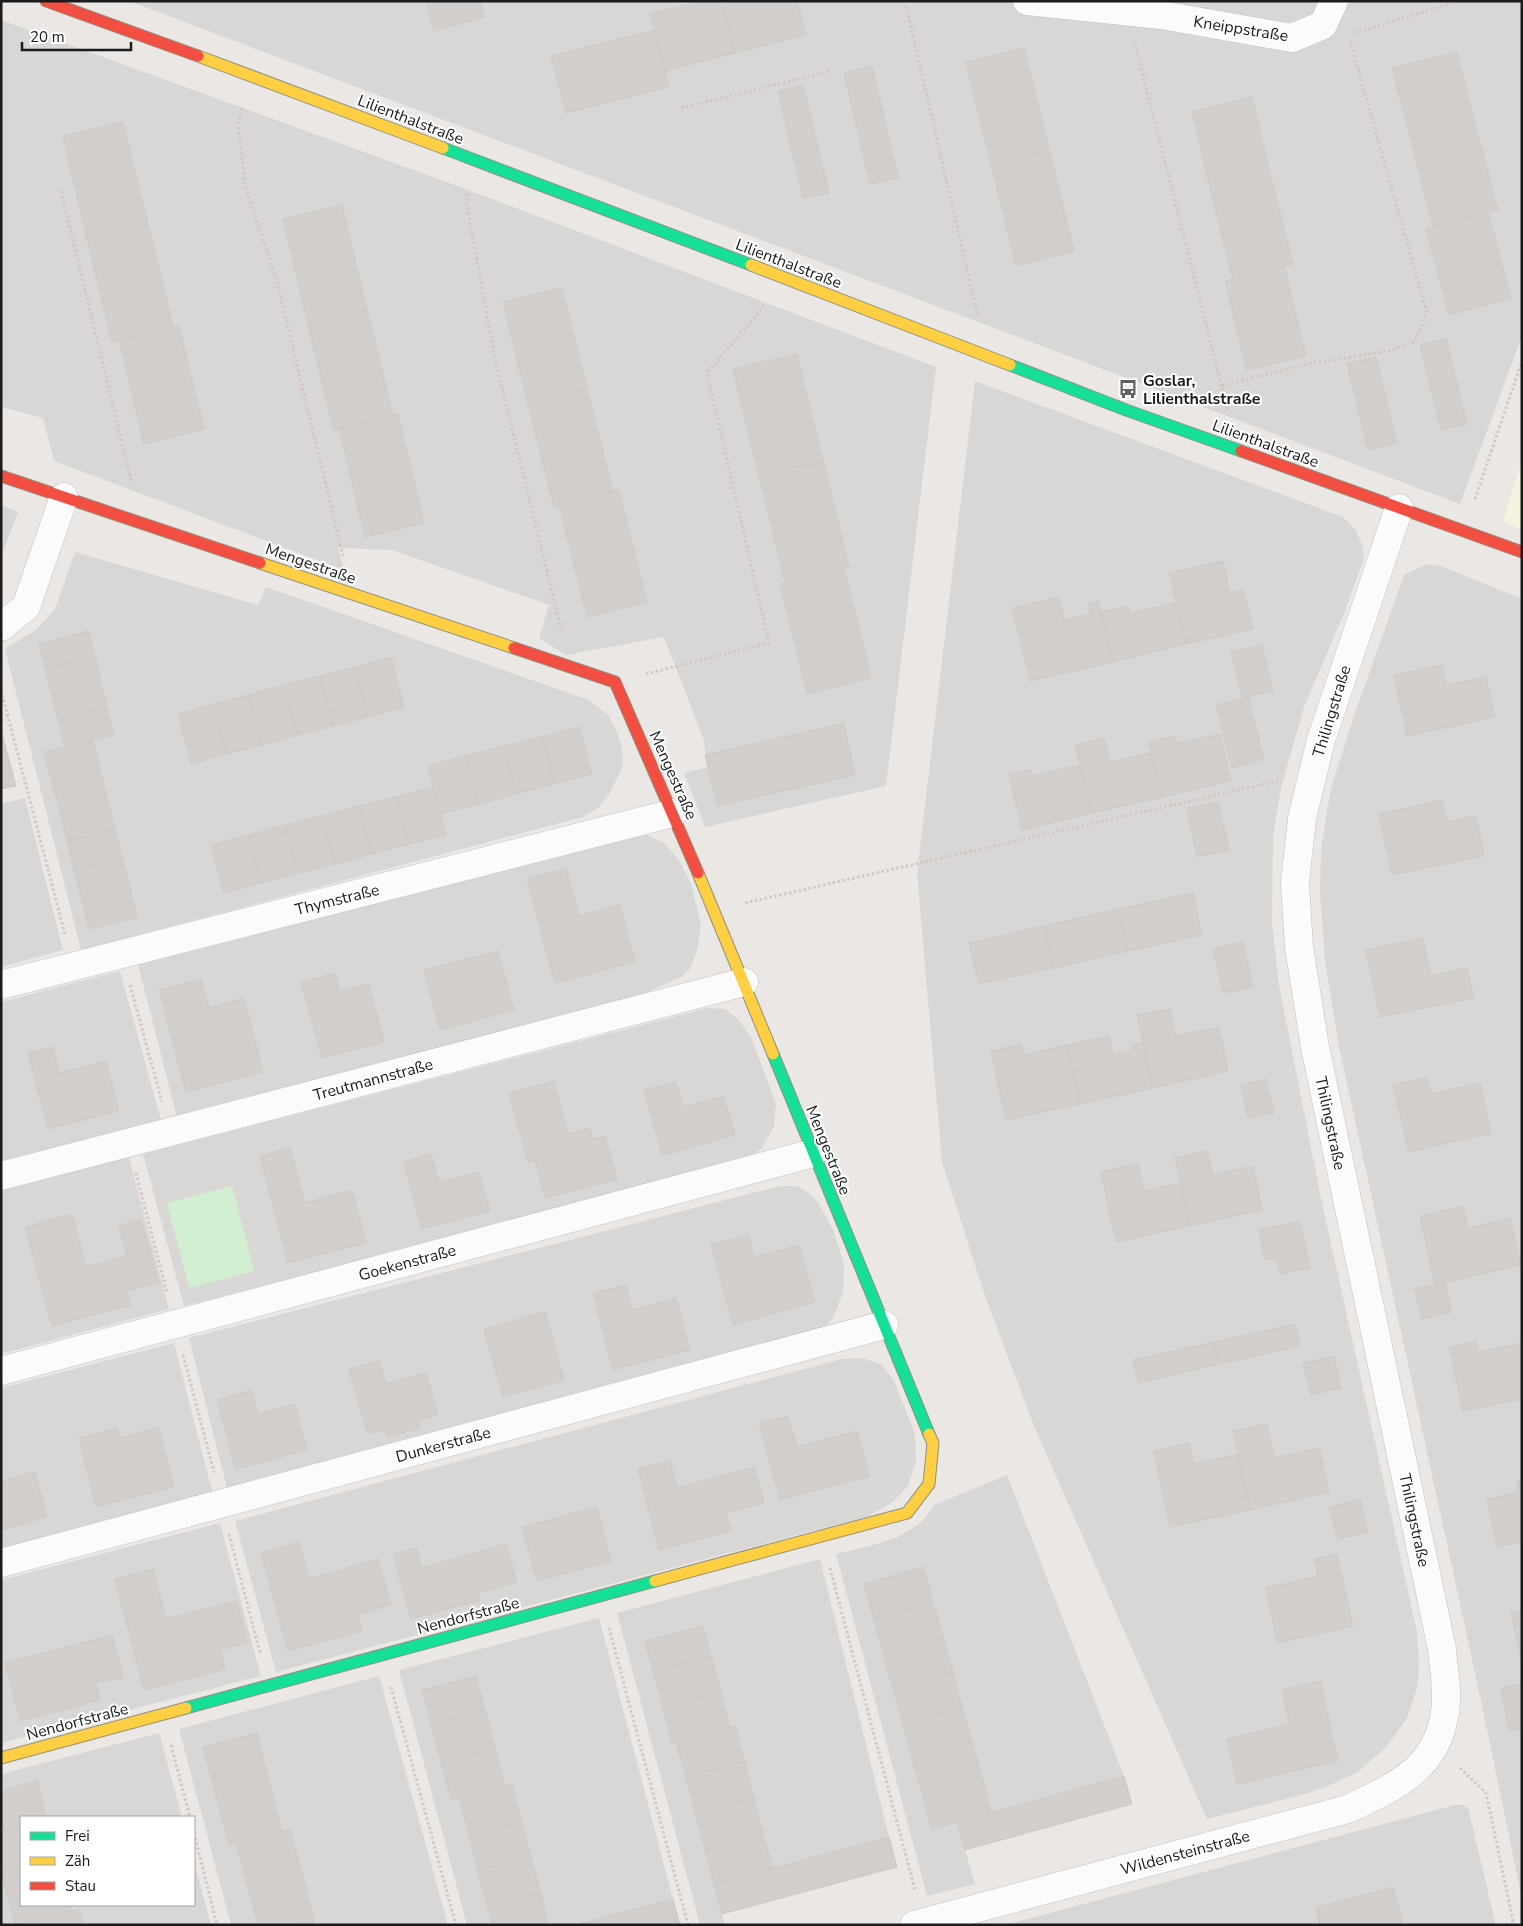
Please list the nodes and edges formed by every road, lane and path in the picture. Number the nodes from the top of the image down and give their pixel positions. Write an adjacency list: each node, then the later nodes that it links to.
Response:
1 (46, 1): 9 (street, Lilienthalstraße)
2 (905, 1): 14 (path)
3 (1027, 1): 7 (street, Kneippstraße)
4 (1334, 1): 6 (street, Kneippstraße)
5 (1459, 1): 16 (path)
6 (1166, 8): 7 (street, Kneippstraße)
7 (1126, 11): 16 (path)
8 (830, 71): 10 (path)
9 (253, 77): 11 (street, Lilienthalstraße); 24 (path)
10 (681, 108)
11 (477, 162): 13 (street, Lilienthalstraße); 26 (path)
12 (61, 191): 21 (path)
13 (777, 276): 14 (street, Lilienthalstraße); 27 (path)
14 (988, 357): 17 (street, Lilienthalstraße)
15 (1522, 361): 22 (path)
16 (1222, 386): 17 (path)
17 (1238, 450): 20 (street, Lilienthalstraße)
18 (1, 476): 19 (street, Mengestraße)
19 (64, 497): 21 (street, Mengestraße); 25 (street)
20 (1399, 508): 22 (street, Lilienthalstraße); 29 (street, Thilingstraße)
21 (141, 523): 24 (street, Mengestraße)
22 (1464, 531): 23 (street, Lilienthalstraße)
23 (1522, 552)
24 (353, 594): 26 (street, Mengestraße)
25 (1, 627)
26 (570, 667): 27 (street, Mengestraße)
27 (615, 682): 30 (street, Mengestraße)
28 (1, 690): 33 (path)
29 (1313, 774): 31 (path); 51 (street, Thilingstraße)
30 (673, 813): 31 (street, Mengestraße); 32 (street, Thymstraße)
31 (714, 910): 34 (street, Mengestraße)
32 (122, 954): 33 (street, Thymstraße); 36 (path)
33 (73, 966): 35 (street, Thymstraße)
34 (744, 982): 36 (street, Treutmannstraße); 38 (street, Mengestraße)
35 (1, 985)
36 (170, 1132): 37 (street, Treutmannstraße)
37 (128, 1143): 39 (street, Treutmannstraße); 40 (path)
38 (813, 1153): 40 (street, Goekenstraße); 41 (street, Mengestraße)
39 (1, 1176)
40 (175, 1324): 42 (street, Goekenstraße); 44 (path)
41 (884, 1325): 43 (street, Mengestraße); 44 (street, Dunkerstraße)
42 (1, 1371)
43 (929, 1484): 45 (street, Nendorfstraße)
44 (222, 1504): 46 (street, Dunkerstraße); 49 (path)
45 (821, 1536): 47 (street, Nendorfstraße); 55 (path)
46 (1, 1563)
47 (601, 1596): 48 (street, Nendorfstraße); 58 (path)
48 (382, 1655): 49 (street, Nendorfstraße); 57 (path)
49 (268, 1686): 50 (street, Nendorfstraße)
50 (164, 1714): 52 (street, Nendorfstraße); 53 (path)
51 (1437, 1744): 55 (street, Wildensteinstraße); 59 (path)
52 (1, 1758)
53 (190, 1816)
54 (195, 1837): 56 (path)
55 (919, 1924)
56 (217, 1925)
57 (456, 1925)
58 (688, 1925)
59 (1514, 1925)

